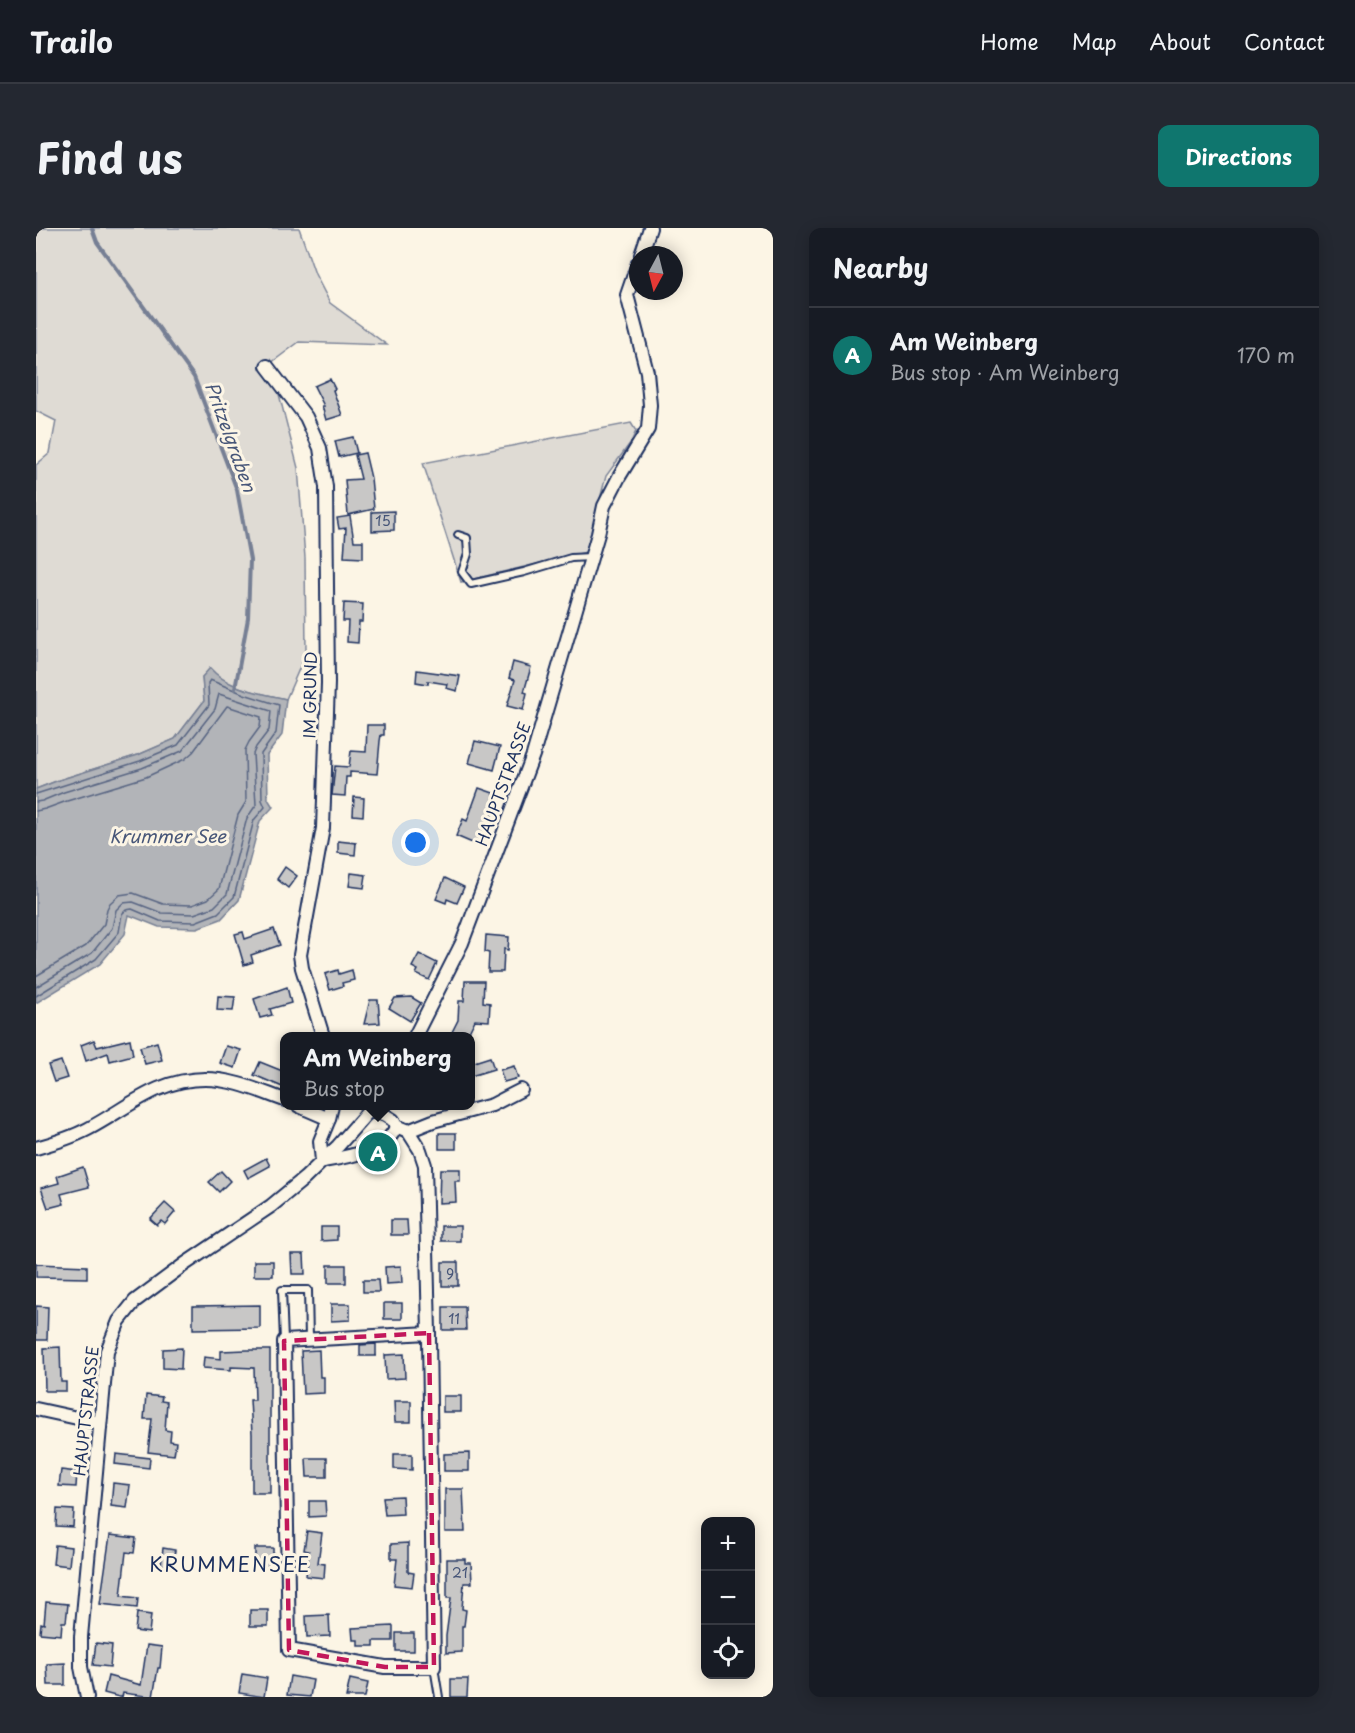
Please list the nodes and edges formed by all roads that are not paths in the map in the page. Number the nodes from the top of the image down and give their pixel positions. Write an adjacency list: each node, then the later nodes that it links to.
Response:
1 (650, 228): 2 (street)
2 (644, 246)
3 (629, 290): 6 (street, HAUPTSTRASSE)
4 (267, 366): 7 (street, IM GRUND)
5 (458, 535): 6 (lane)
6 (591, 557): 8 (street, HAUPTSTRASSE)
7 (322, 1032)
8 (417, 1032)
9 (521, 1090): 16 (street)
10 (280, 1098): 20 (street)
11 (309, 1110): 17 (street)
12 (331, 1110): 17 (street)
13 (370, 1110): 21 (street, HAUPTSTRASSE)
14 (373, 1110): 18 (street)
15 (474, 1110): 19 (street)
16 (475, 1110)
17 (330, 1119): 21 (street)
18 (396, 1126): 19 (street); 21 (street)
19 (408, 1131): 22 (street)
20 (36, 1148)
21 (322, 1161): 26 (street, HAUPTSTRASSE)
22 (429, 1333): 23 (street); 27 (street)
23 (309, 1340): 24 (street); 24 (lane)
24 (284, 1341): 27 (street)
25 (36, 1409): 26 (street)
26 (100, 1423): 28 (street, HAUPTSTRASSE)
27 (434, 1666): 29 (lane)
28 (87, 1697)
29 (439, 1697)

